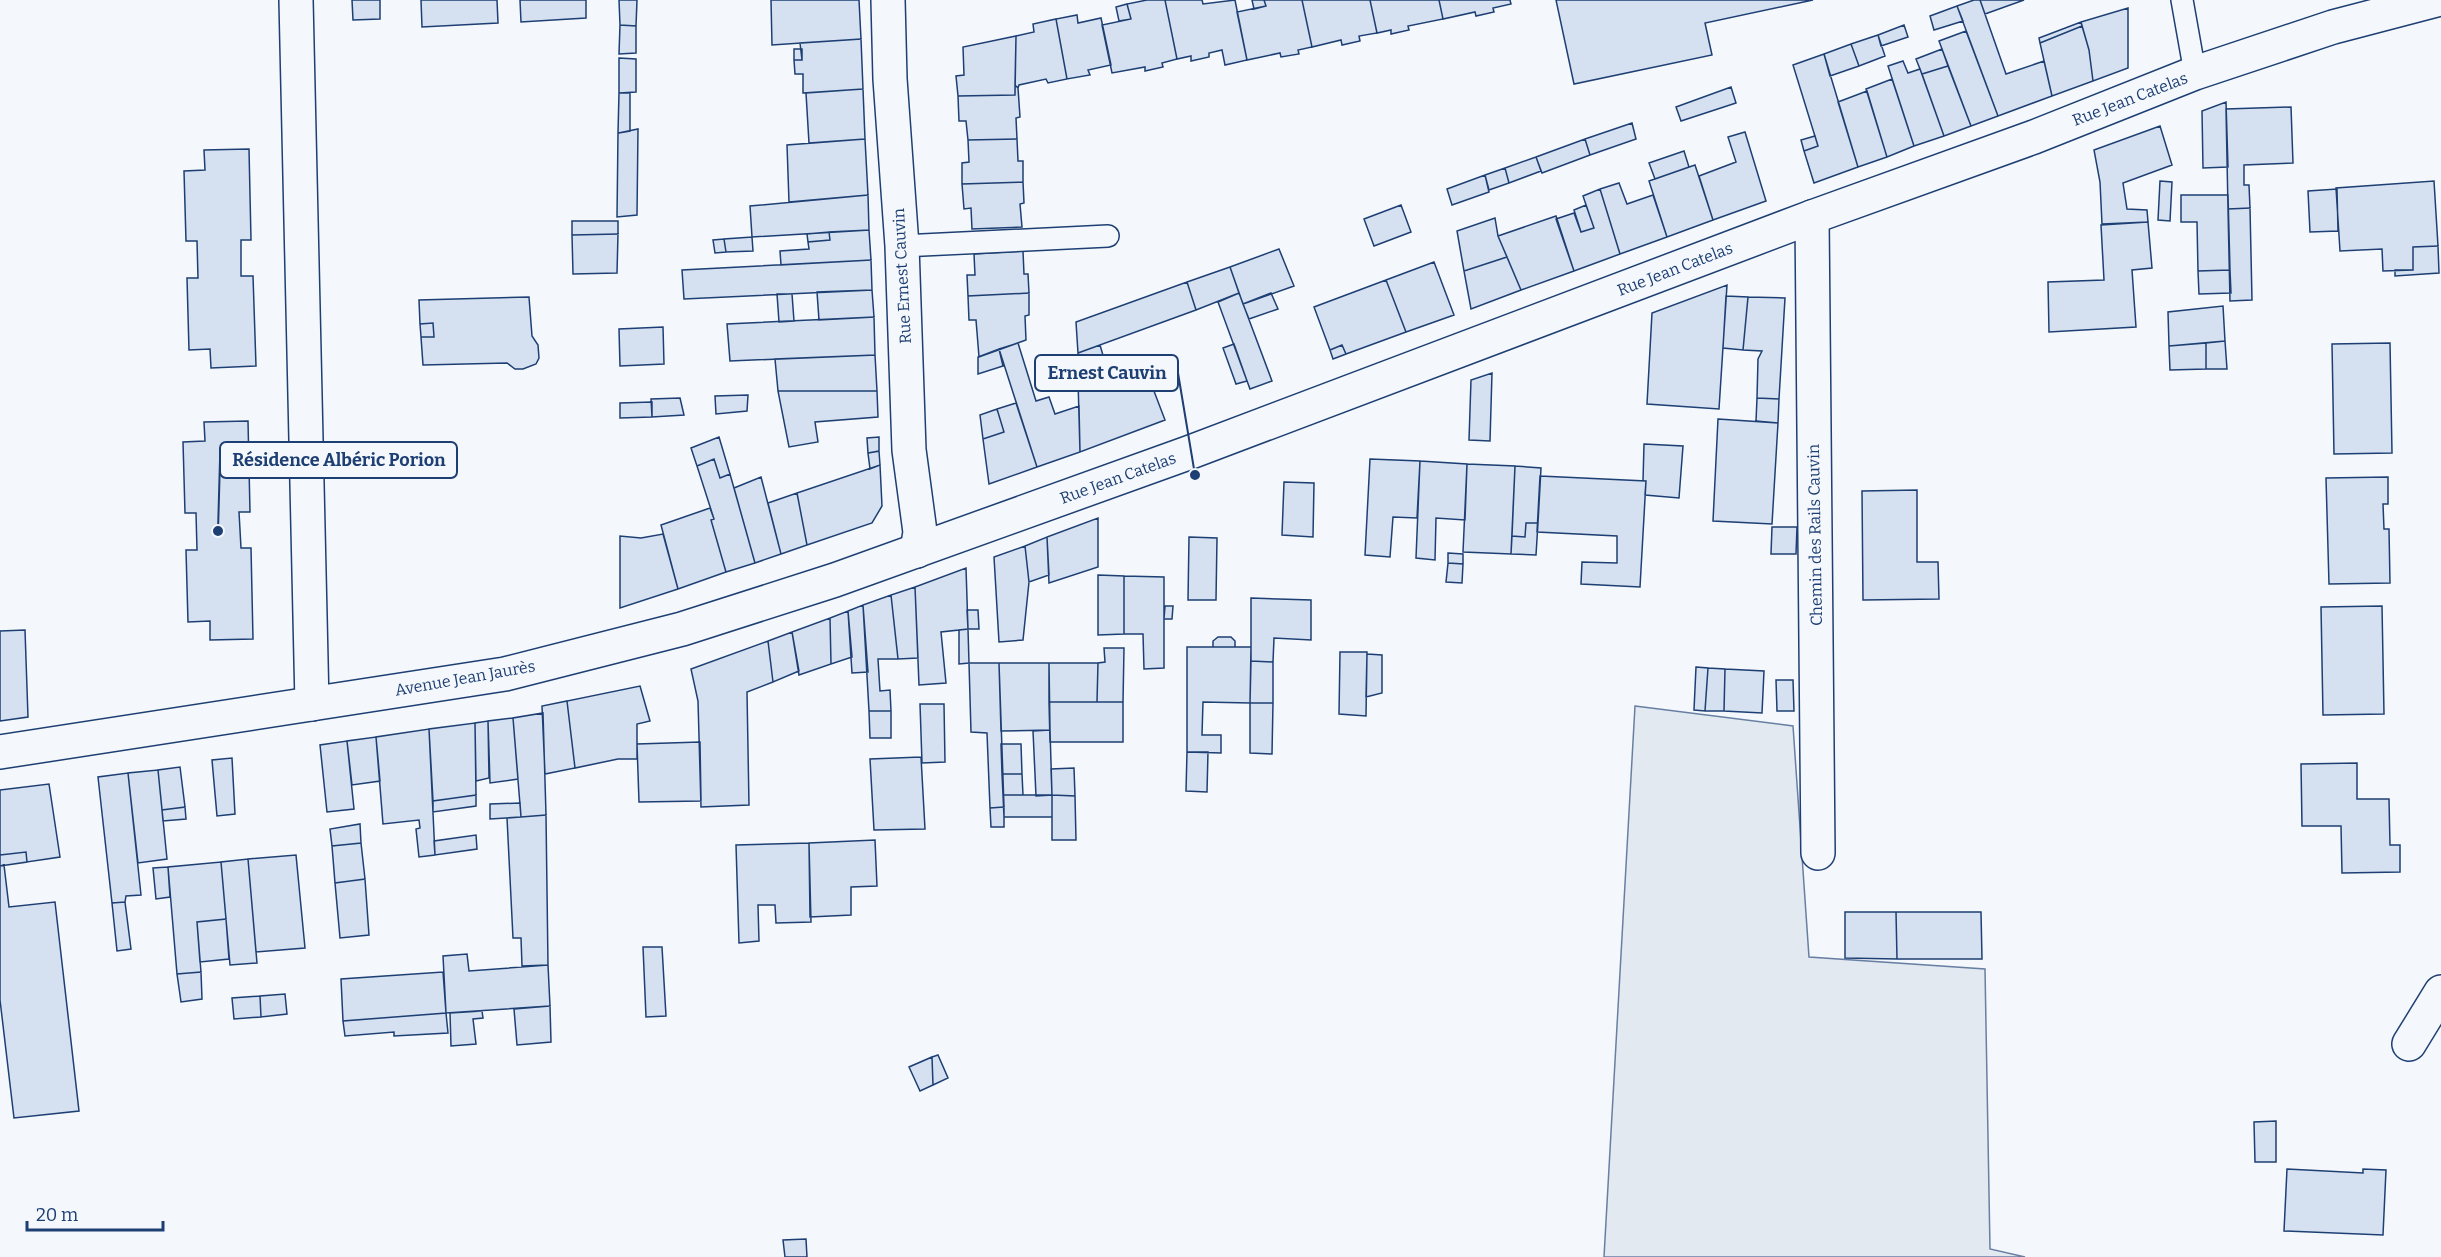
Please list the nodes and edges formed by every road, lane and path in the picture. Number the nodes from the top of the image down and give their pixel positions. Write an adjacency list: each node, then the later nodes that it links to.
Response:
1 (296, 0): 10 (street)
2 (888, 0): 8 (street, Rue Ernest Cauvin)
3 (2182, 0): 5 (lane)
4 (2436, 0): 5 (street, Rue Jean Catelas)
5 (2195, 73): 6 (street, Rue Jean Catelas)
6 (1812, 217): 9 (street, Rue Jean Catelas); 12 (street, Chemin des Rails Cauvin)
7 (1108, 236): 8 (lane)
8 (902, 246): 9 (street, Rue Ernest Cauvin)
9 (917, 551): 10 (street, Avenue Jean Jaurès)
10 (312, 704): 11 (street, Avenue Jean Jaurès)
11 (0, 752)
12 (1818, 853)
13 (2441, 992): 14 (street)
14 (2409, 1044)

